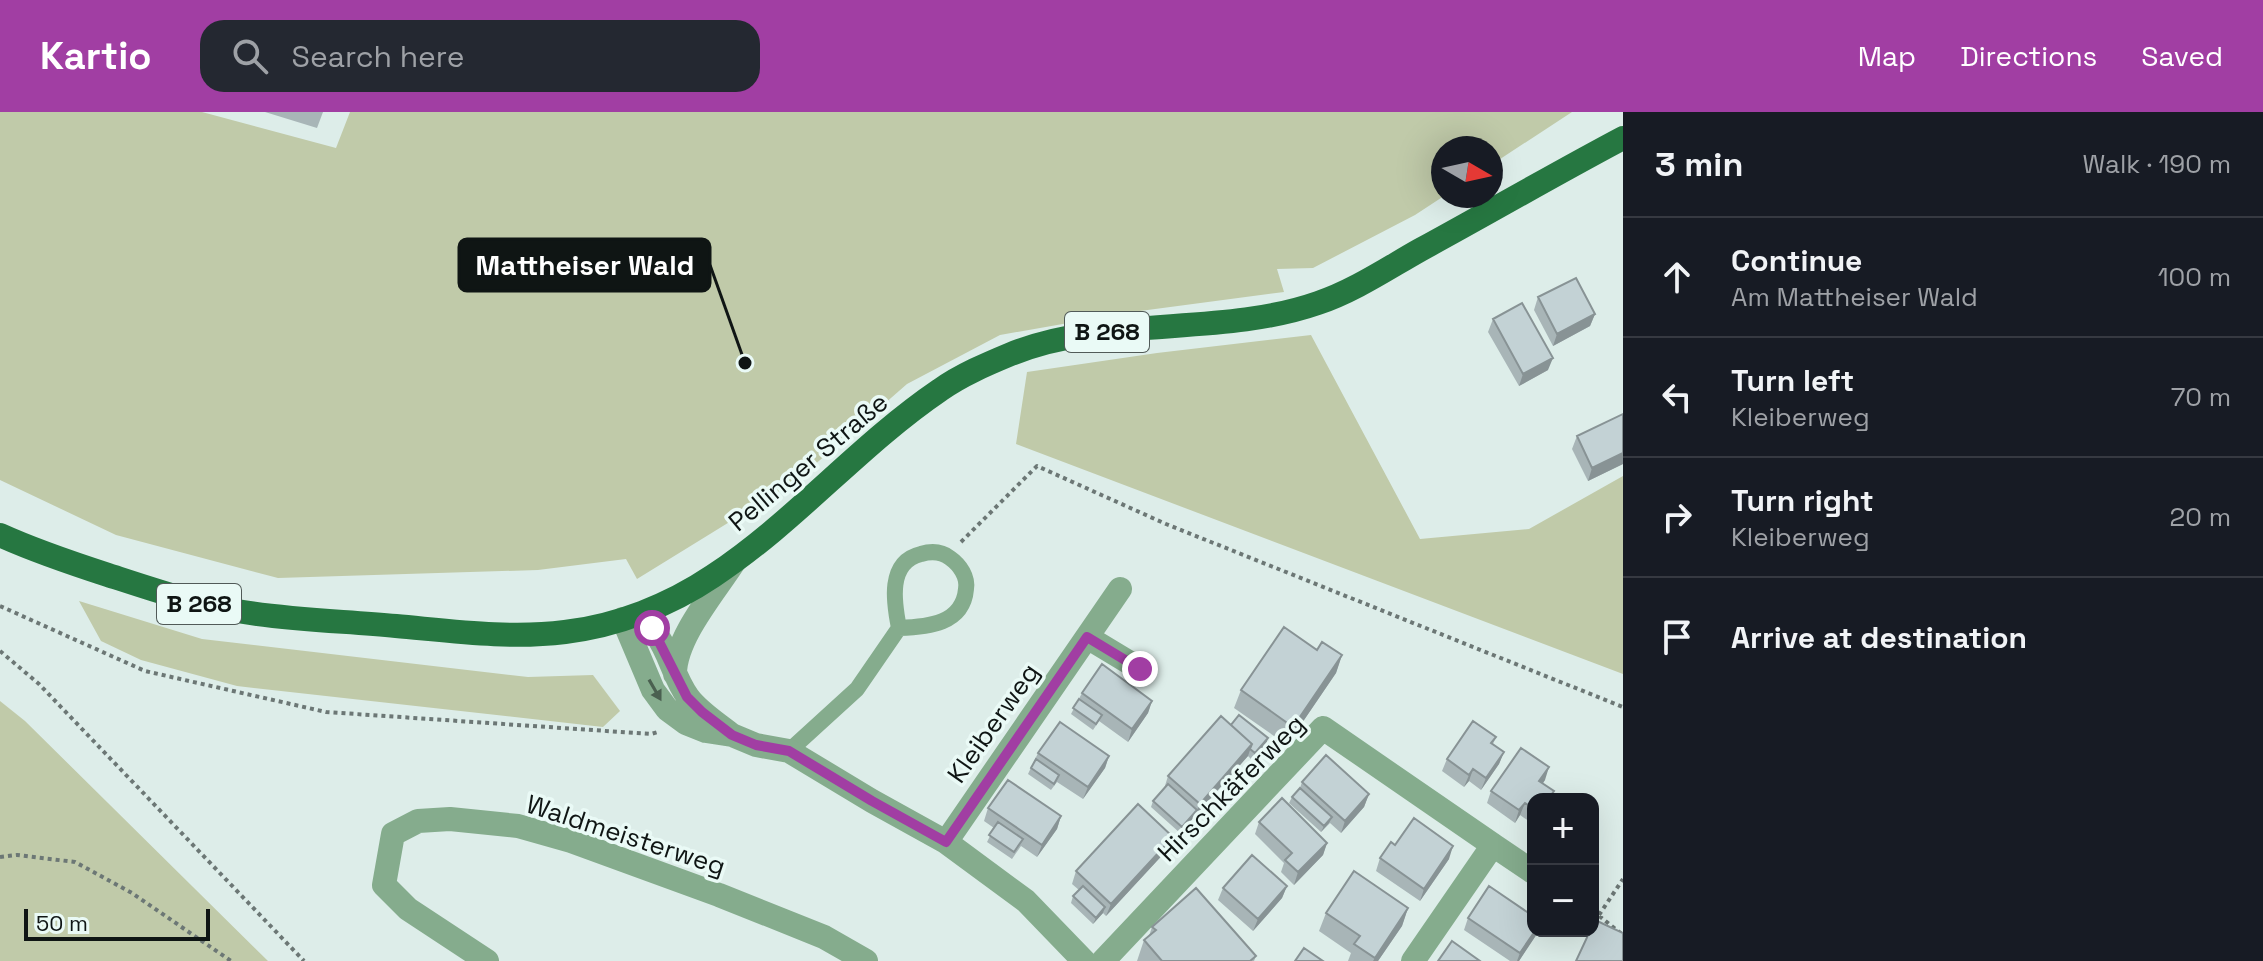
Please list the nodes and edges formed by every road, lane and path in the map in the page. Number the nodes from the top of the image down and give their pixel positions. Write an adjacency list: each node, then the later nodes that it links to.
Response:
1 (1623, 138): 4 (main road, Pellinger Straße / B 268)
2 (0, 535): 7 (main road, Pellinger Straße / B 268)
3 (948, 556): 8 (lane); 8 (lane); 13 (path)
4 (735, 561): 7 (main road, Pellinger Straße / B 268); 12 (street)
5 (1120, 589): 9 (street, Kleiberweg)
6 (0, 606): 14 (path)
7 (623, 619): 12 (street); 14 (street, one-way to 14)
8 (899, 628): 16 (lane)
9 (1087, 637): 11 (street); 17 (street, Kleiberweg)
10 (0, 651): 25 (path)
11 (1140, 669)
12 (675, 674): 15 (street)
13 (1623, 707)
14 (686, 723): 15 (street)
15 (732, 735): 16 (street)
16 (789, 751): 17 (street)
17 (946, 842): 28 (street)
18 (1493, 845): 20 (street, Hirschkäferweg); 29 (street, Hirschkäferweg); 30 (street)
19 (0, 857): 24 (path)
20 (1527, 868)
21 (1623, 879): 22 (path)
22 (1599, 915): 23 (path)
23 (1623, 935)
24 (231, 961)
25 (304, 961)
26 (487, 961): 27 (street, Waldmeisterweg)
27 (866, 961)
28 (1084, 961)
29 (1103, 961)
30 (1413, 961)

